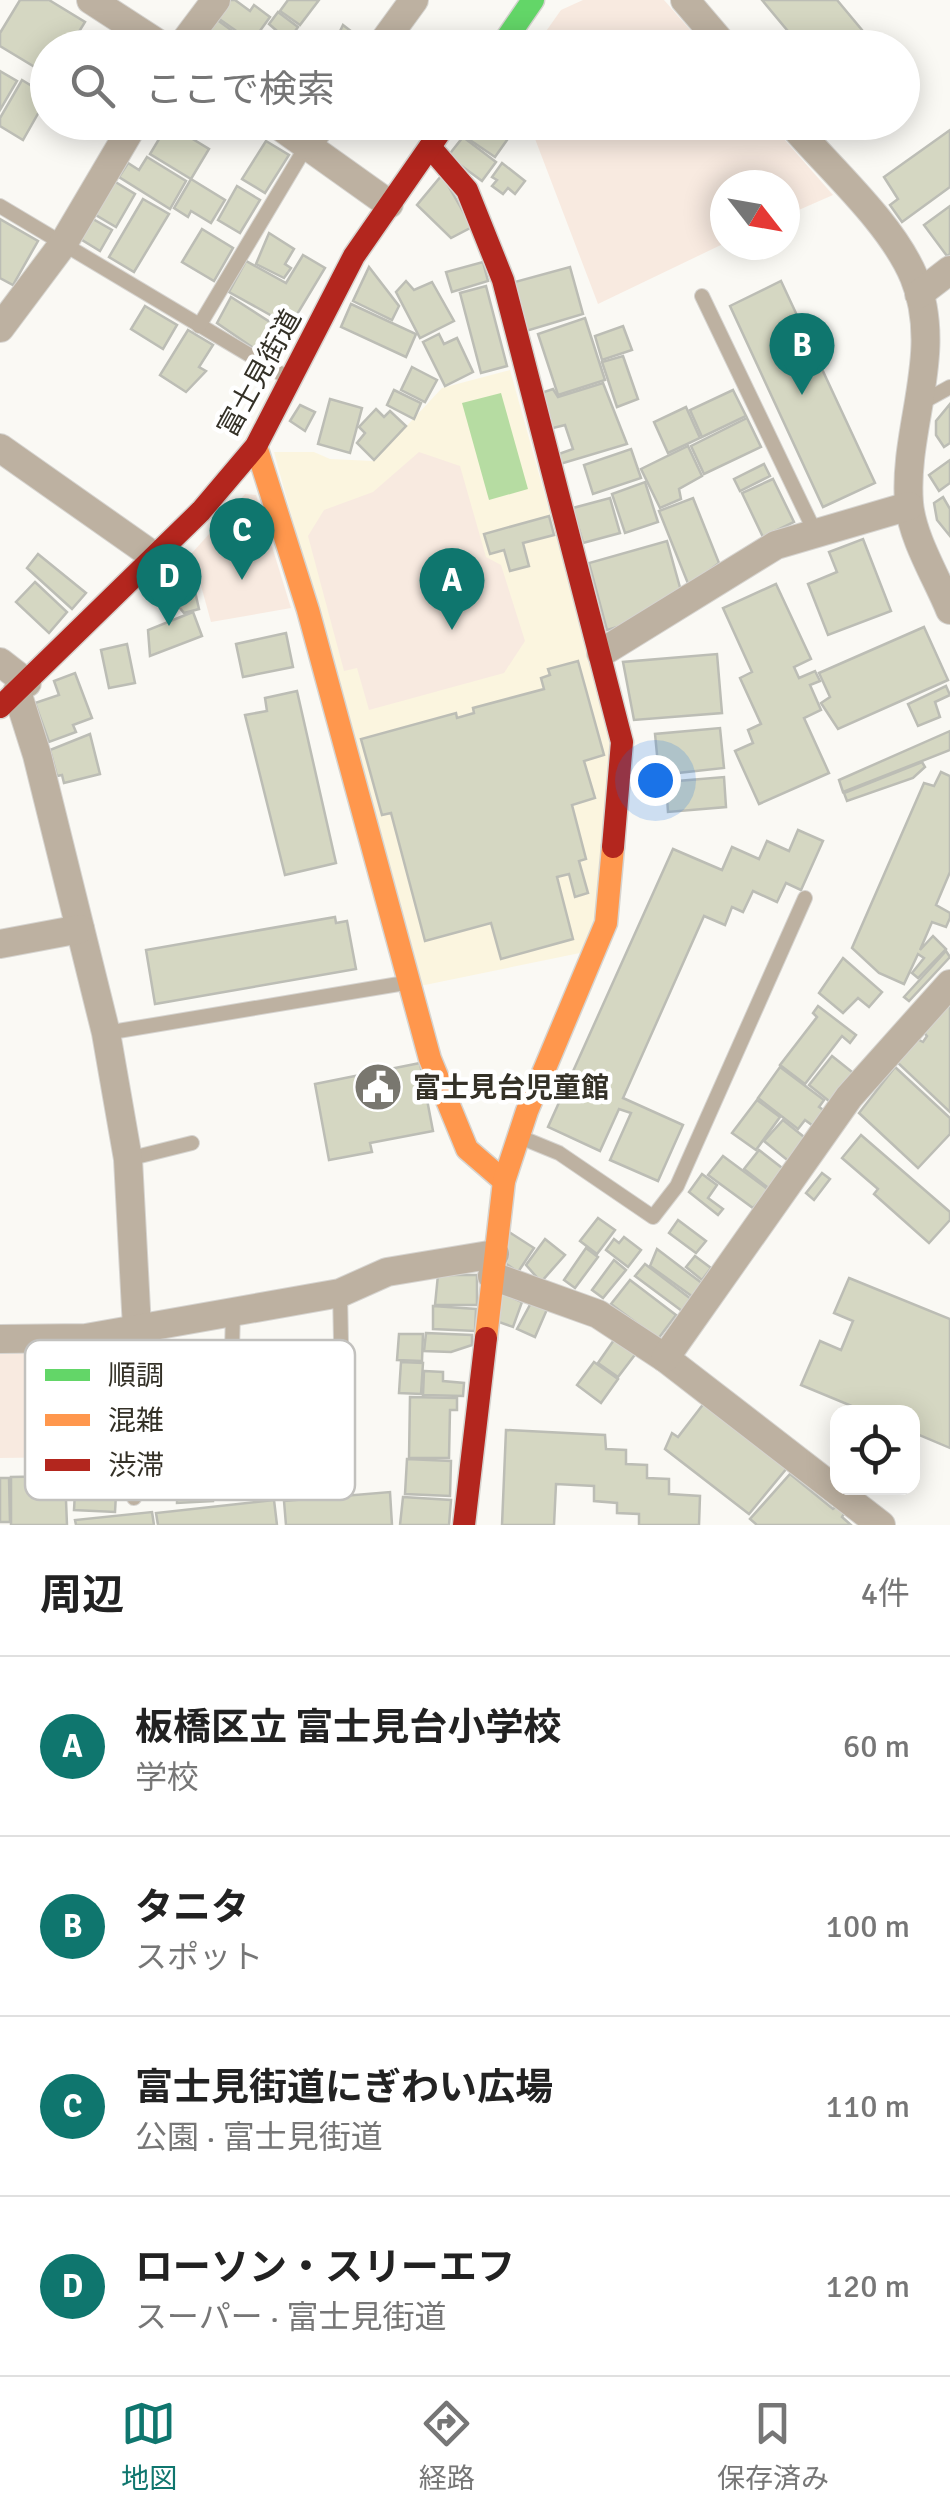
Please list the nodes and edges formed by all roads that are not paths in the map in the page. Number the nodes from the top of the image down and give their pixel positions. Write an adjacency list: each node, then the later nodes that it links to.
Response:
1 (91, 0): 6 (street)
2 (216, 0): 7 (street)
3 (414, 0): 8 (street)
4 (533, 0): 9 (street)
5 (685, 0): 10 (street)
6 (137, 30)
7 (194, 30)
8 (393, 30)
9 (512, 30)
10 (711, 30)
11 (124, 140): 19 (street)
12 (312, 140): 23 (lane)
13 (322, 140): 17 (street)
14 (435, 140): 16 (street, 富士見街道)
15 (806, 140): 21 (street)
16 (430, 147): 17 (street, 富士見街道); 35 (street)
17 (389, 204): 25 (street, 富士見街道)
18 (0, 206): 19 (lane)
19 (63, 244): 23 (lane); 24 (street)
20 (950, 270): 21 (street)
21 (919, 294): 27 (street)
22 (702, 296): 31 (lane)
23 (200, 326): 25 (lane)
24 (0, 328)
25 (293, 381): 28 (street, 富士見街道)
26 (950, 388): 27 (lane)
27 (921, 404): 30 (street)
28 (256, 446): 32 (street, 富士見街道); 41 (street)
29 (0, 448): 32 (street)
30 (909, 506): 31 (street); 33 (street)
31 (815, 532): 35 (street)
32 (156, 558): 37 (street, 富士見街道)
33 (940, 558): 34 (street)
34 (950, 610)
35 (600, 653): 44 (street)
36 (0, 662): 37 (street)
37 (15, 694): 39 (street)
38 (805, 898): 44 (lane)
39 (80, 930): 40 (street); 43 (street)
40 (0, 944)
41 (410, 982): 43 (lane); 47 (street)
42 (950, 984): 56 (street)
43 (106, 1034): 46 (street)
44 (519, 1137): 47 (street)
45 (192, 1143): 46 (lane)
46 (128, 1159): 51 (street)
47 (504, 1181): 48 (street)
48 (493, 1265): 49 (street); 56 (street); 57 (street)
49 (340, 1293): 50 (street); 55 (lane)
50 (233, 1310): 51 (street); 54 (lane)
51 (137, 1328): 52 (street); 53 (lane)
52 (0, 1339)
53 (138, 1340)
54 (232, 1340)
55 (341, 1340)
56 (665, 1358): 58 (street)
57 (464, 1525)
58 (880, 1525)

